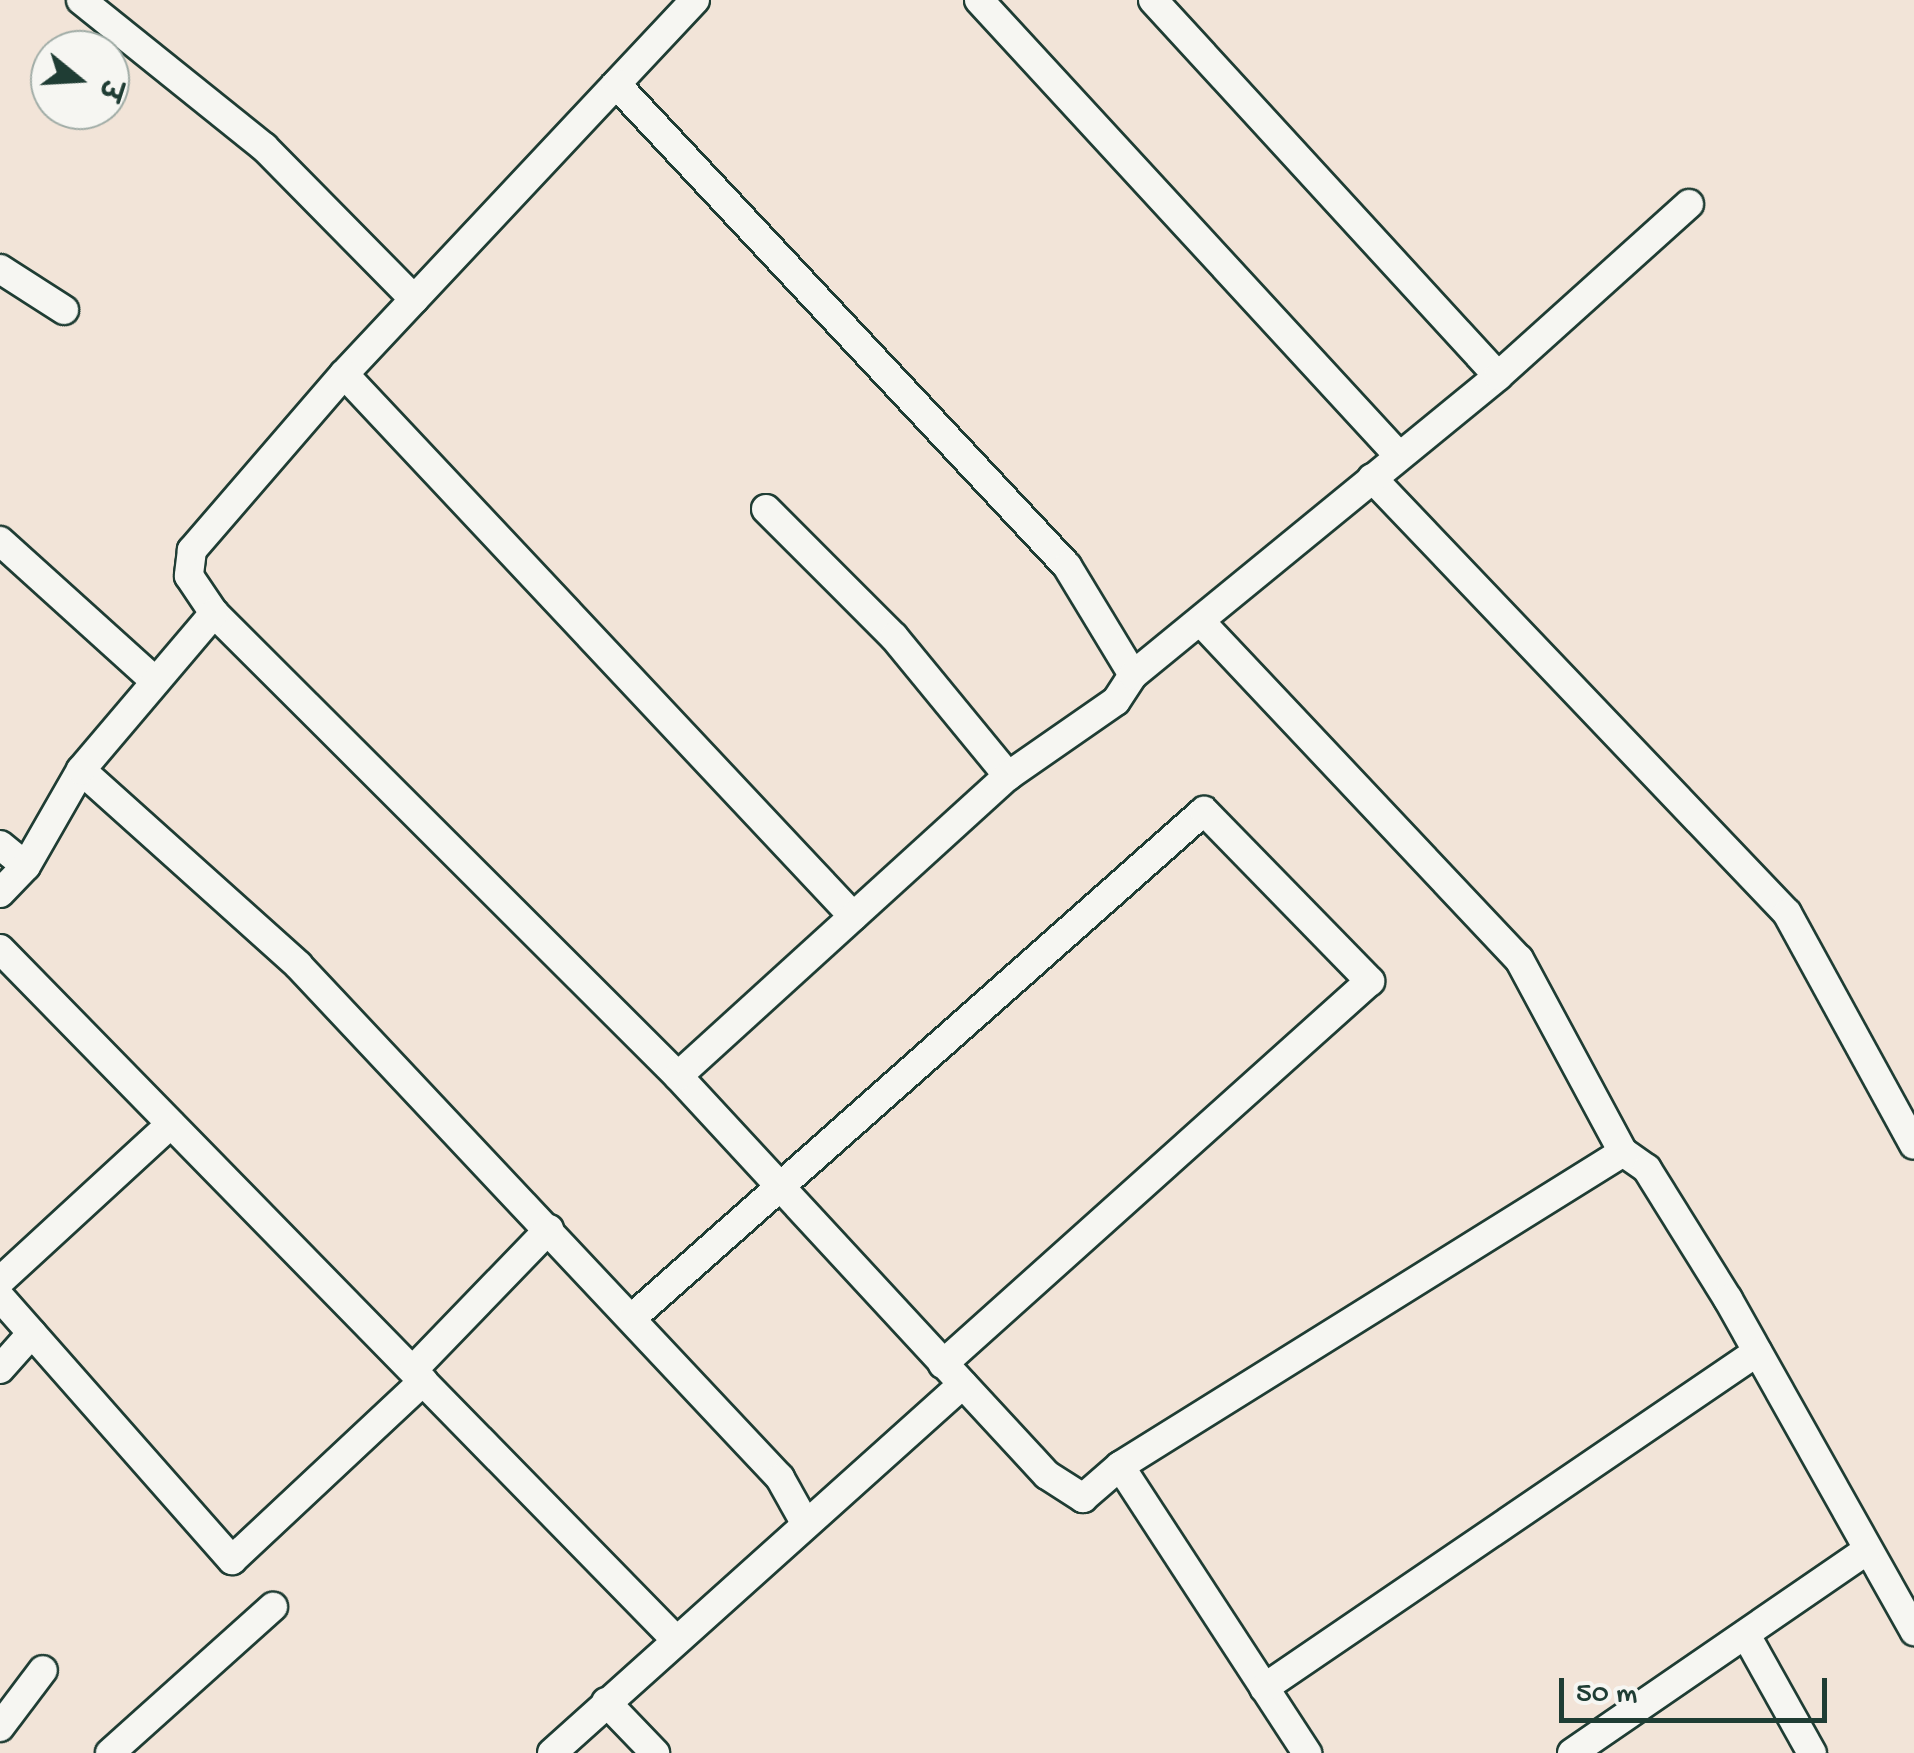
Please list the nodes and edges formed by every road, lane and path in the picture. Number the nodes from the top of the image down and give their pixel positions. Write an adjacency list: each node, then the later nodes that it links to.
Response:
1 (81, 0): 8 (street)
2 (695, 0): 5 (street)
3 (980, 0): 12 (street)
4 (1152, 0): 11 (street)
5 (616, 84): 8 (street); 18 (street)
6 (1689, 204): 11 (street)
7 (0, 269): 9 (street)
8 (414, 300): 10 (street)
9 (64, 310)
10 (344, 374): 16 (street); 25 (street)
11 (1498, 376): 12 (street)
12 (1398, 456): 13 (street)
13 (1372, 478): 17 (street); 29 (street)
14 (766, 509): 21 (street)
15 (0, 541): 19 (street)
16 (214, 613): 19 (street); 27 (street)
17 (1200, 621): 18 (street); 30 (street)
18 (1133, 674): 21 (street)
19 (156, 681): 20 (street)
20 (81, 770): 23 (street); 32 (street)
21 (1008, 776): 25 (street)
22 (0, 845): 23 (street)
23 (26, 866): 24 (street)
24 (0, 892)
25 (852, 916): 27 (street)
26 (0, 949): 28 (street)
27 (678, 1076): 31 (street)
28 (171, 1124): 33 (street); 40 (street)
29 (1914, 1144)
30 (1623, 1152): 37 (street); 41 (street)
31 (780, 1186): 35 (street); 39 (street); 39 (street)
32 (549, 1229): 35 (street); 40 (street)
33 (0, 1281)
34 (0, 1296): 36 (street)
35 (633, 1317): 42 (street)
36 (32, 1334): 38 (street); 40 (street)
37 (1757, 1352): 43 (street); 49 (street)
38 (0, 1369)
39 (953, 1374): 41 (street); 42 (street)
40 (418, 1376): 47 (street)
41 (1120, 1466): 49 (street)
42 (804, 1520): 47 (street)
43 (1867, 1550): 45 (street); 46 (street)
44 (274, 1607): 52 (street)
45 (1914, 1631)
46 (1746, 1635): 56 (street); 57 (street)
47 (675, 1638): 50 (street)
48 (43, 1670): 51 (street)
49 (1264, 1688): 55 (street)
50 (606, 1702): 53 (street); 54 (street)
51 (0, 1727)
52 (110, 1753)
53 (552, 1753)
54 (654, 1753)
55 (1307, 1753)
56 (1572, 1753)
57 (1812, 1753)

